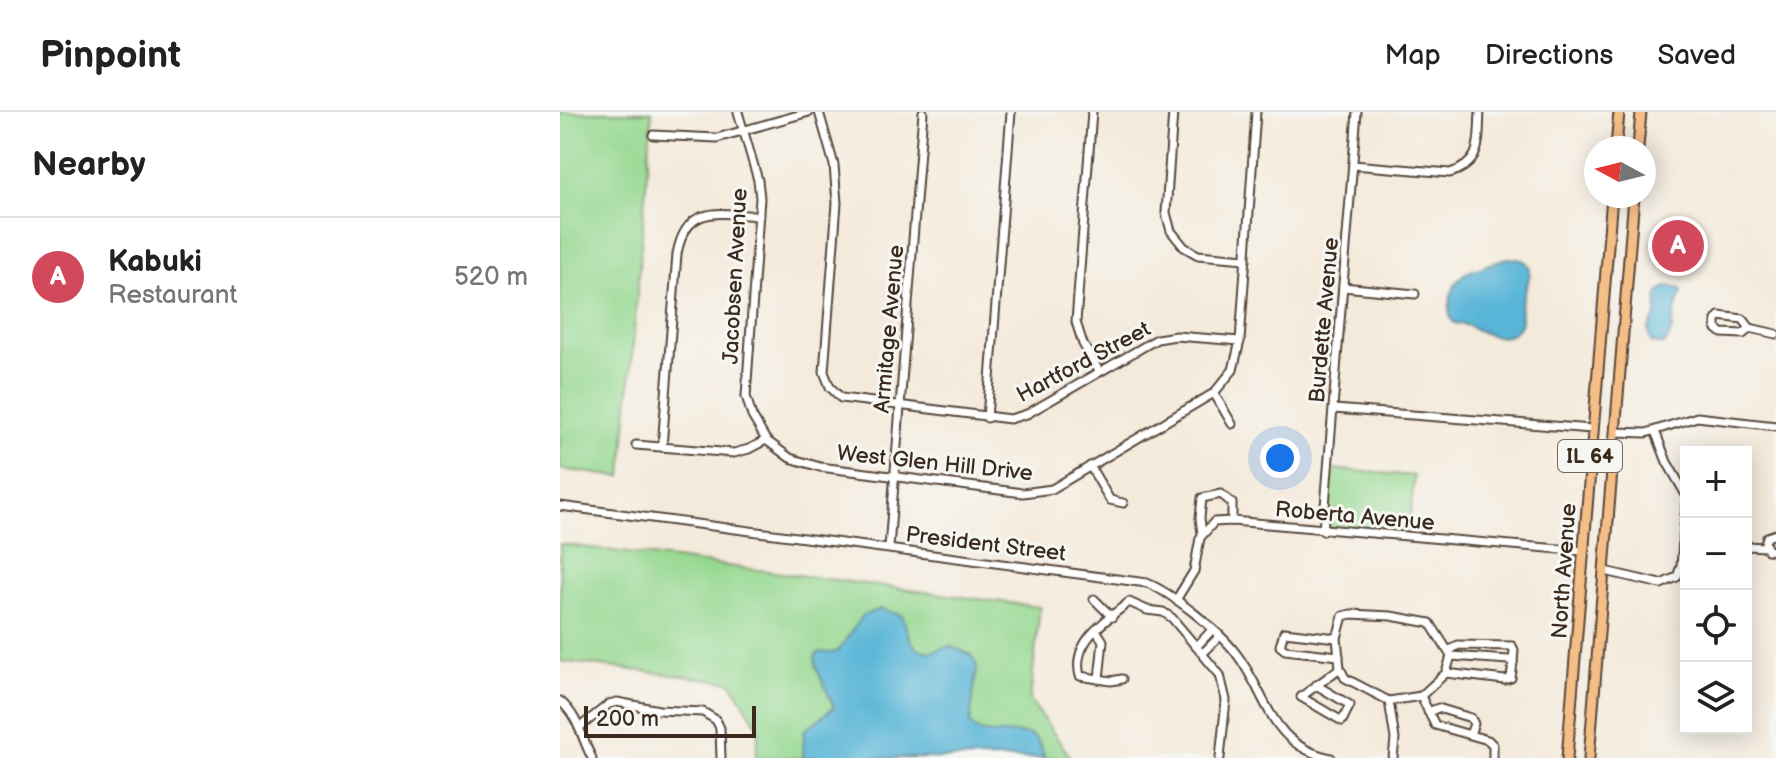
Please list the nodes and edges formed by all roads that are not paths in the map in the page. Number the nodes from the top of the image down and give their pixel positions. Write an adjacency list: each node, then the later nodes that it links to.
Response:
1 (738, 112): 13 (street, Jacobsen Avenue)
2 (809, 112): 13 (street)
3 (819, 112): 29 (street, Hartford Street)
4 (923, 112): 29 (street, Armitage Avenue)
5 (1011, 112): 31 (street)
6 (1092, 112): 27 (street)
7 (1173, 112): 21 (street)
8 (1256, 112): 21 (street)
9 (1357, 112): 17 (street, Burdette Avenue)
10 (1480, 112): 17 (street)
11 (1619, 112): 15 (main road)
12 (1641, 112): 16 (main road)
13 (744, 131): 14 (street); 20 (street, Jacobsen Avenue)
14 (653, 135)
15 (1617, 136)
16 (1639, 136)
17 (1353, 165): 22 (street, Burdette Avenue)
18 (1611, 208): 34 (main road, North Avenue / IL 64)
19 (1633, 208): 36 (main road, North Avenue / IL 64)
20 (759, 216): 37 (street, Jacobsen Avenue); 39 (street)
21 (1246, 259): 26 (street)
22 (1343, 287): 23 (street); 30 (street, Burdette Avenue)
23 (1415, 294)
24 (1750, 328): 25 (street)
25 (1776, 334)
26 (1240, 341): 27 (street, Hartford Street); 28 (street)
27 (1099, 371): 31 (street, Hartford Street)
28 (1214, 393): 32 (street); 40 (street, West Glen Hill Drive)
29 (900, 407): 31 (street, Hartford Street); 41 (street, Armitage Avenue)
30 (1334, 409): 34 (street); 46 (street, Burdette Avenue)
31 (987, 418)
32 (1232, 424)
33 (1776, 426): 35 (street)
34 (1592, 429): 52 (main road, North Avenue / IL 64)
35 (1655, 431): 36 (street); 42 (street)
36 (1616, 432): 54 (main road, North Avenue / IL 64)
37 (766, 440): 39 (street); 41 (street, West Glen Hill Drive)
38 (636, 445): 39 (street)
39 (662, 447)
40 (1090, 466): 41 (street, West Glen Hill Drive); 43 (street)
41 (895, 476): 51 (street, Armitage Avenue)
42 (1680, 485)
43 (1123, 503)
44 (560, 506): 51 (street, President Street)
45 (1232, 521): 46 (street, Roberta Avenue); 47 (street, Roberta Avenue); 47 (street)
46 (1323, 531): 52 (street, Roberta Avenue)
47 (1202, 534): 57 (street)
48 (1776, 534): 50 (street)
49 (1752, 546): 50 (street)
50 (1766, 547): 53 (street)
51 (889, 548): 57 (street, President Street)
52 (1583, 551): 85 (main road, North Avenue / IL 64)
53 (1776, 551)
54 (1605, 571): 55 (street); 86 (main road, North Avenue / IL 64)
55 (1680, 571)
56 (1094, 599): 58 (street)
57 (1176, 600): 60 (street, President Street)
58 (1112, 617): 59 (street); 63 (street)
59 (1096, 630): 70 (street); 70 (street)
60 (1212, 630): 61 (street, President Street); 63 (street)
61 (1219, 637): 64 (street); 82 (street, President Street)
62 (1337, 638): 65 (street); 66 (street); 66 (street)
63 (1197, 646): 64 (street)
64 (1203, 653): 81 (street)
65 (1450, 654): 67 (street); 67 (street); 69 (street)
66 (1339, 656): 68 (street)
67 (1513, 662): 69 (street)
68 (1340, 668): 72 (street); 75 (street)
69 (1446, 673): 73 (street)
70 (1099, 679): 71 (street)
71 (1122, 679)
72 (1316, 685): 72 (street)
73 (1421, 696): 75 (street); 76 (street)
74 (560, 701): 77 (street)
75 (1389, 701): 83 (street)
76 (1428, 712): 78 (street); 78 (street)
77 (580, 727): 79 (street); 80 (street)
78 (1470, 734): 84 (street)
79 (591, 758)
80 (721, 758)
81 (1220, 758)
82 (1331, 758)
83 (1393, 758)
84 (1493, 758)
85 (1567, 758)
86 (1589, 758)

